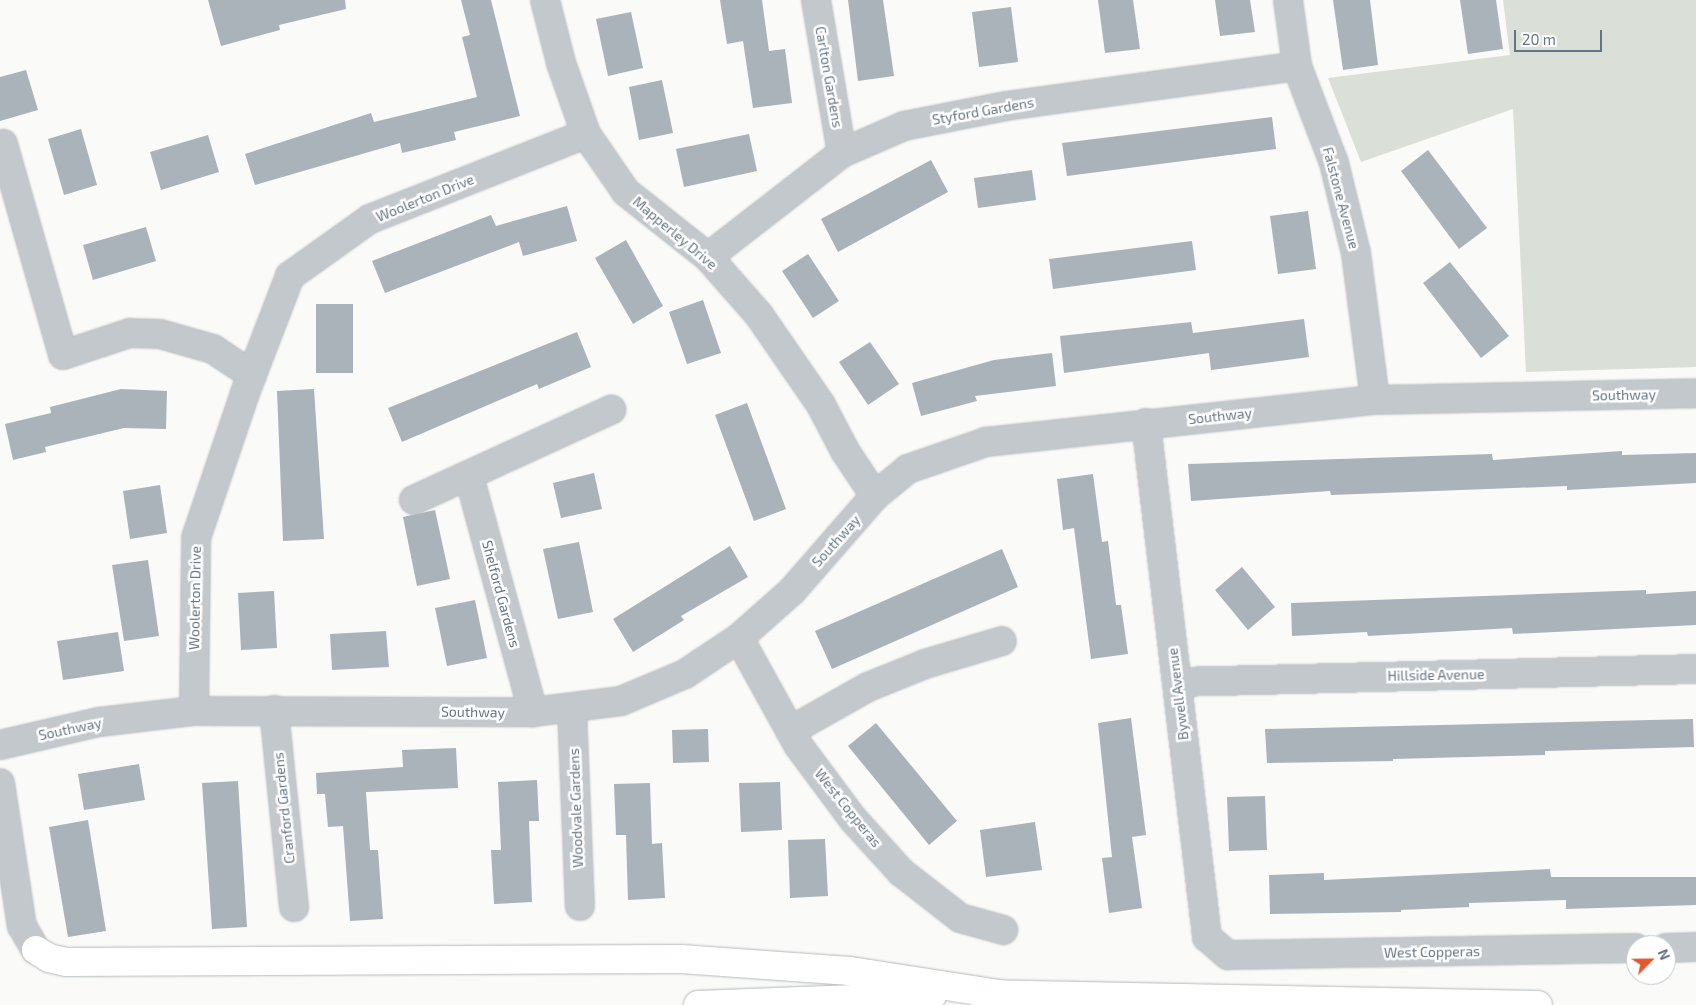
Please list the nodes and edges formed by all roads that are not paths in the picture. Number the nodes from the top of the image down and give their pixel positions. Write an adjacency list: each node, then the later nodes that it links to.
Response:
1 (545, 0): 5 (street, Mapperley Drive)
2 (816, 0): 7 (street, Carlton Gardens)
3 (1288, 0): 4 (street, Falstone Avenue)
4 (1297, 66): 7 (street, Styford Gardens); 12 (street, Falstone Avenue)
5 (586, 134): 9 (street, Mapperley Drive); 10 (street, Woolerton Drive)
6 (3, 144): 8 (street)
7 (842, 153): 9 (street, Styford Gardens)
8 (7, 187): 10 (street)
9 (708, 257): 16 (street, Mapperley Drive)
10 (252, 375): 24 (street, Woolerton Drive)
11 (1696, 393): 12 (street, Southway)
12 (1375, 400): 14 (street, Southway)
13 (611, 410): 15 (street)
14 (1146, 423): 16 (street, Southway); 21 (street, Bywell Avenue)
15 (469, 476): 17 (street); 25 (street, Shelford Gardens)
16 (875, 496): 18 (street, Southway)
17 (414, 500)
18 (739, 638): 22 (street, Southway); 26 (street, West Copperas)
19 (1002, 641): 26 (street)
20 (1696, 669): 21 (street, Hillside Avenue)
21 (1177, 682): 36 (street, Bywell Avenue)
22 (572, 709): 25 (street, Southway); 29 (street, Woodvale Gardens)
23 (274, 710): 24 (street, Southway); 25 (street, Southway); 30 (street, Cranford Gardens)
24 (194, 711): 27 (street, Southway)
25 (533, 712)
26 (790, 731): 31 (street, West Copperas)
27 (0, 745)
28 (0, 783): 35 (street)
29 (580, 906)
30 (294, 907)
31 (1003, 930)
32 (1696, 947): 34 (street)
33 (1626, 948): 36 (street, West Copperas)
34 (1676, 948)
35 (36, 950): 37 (highway)
36 (1228, 955)
37 (998, 994): 38 (highway); 39 (highway)
38 (698, 1005)
39 (1538, 1005)

